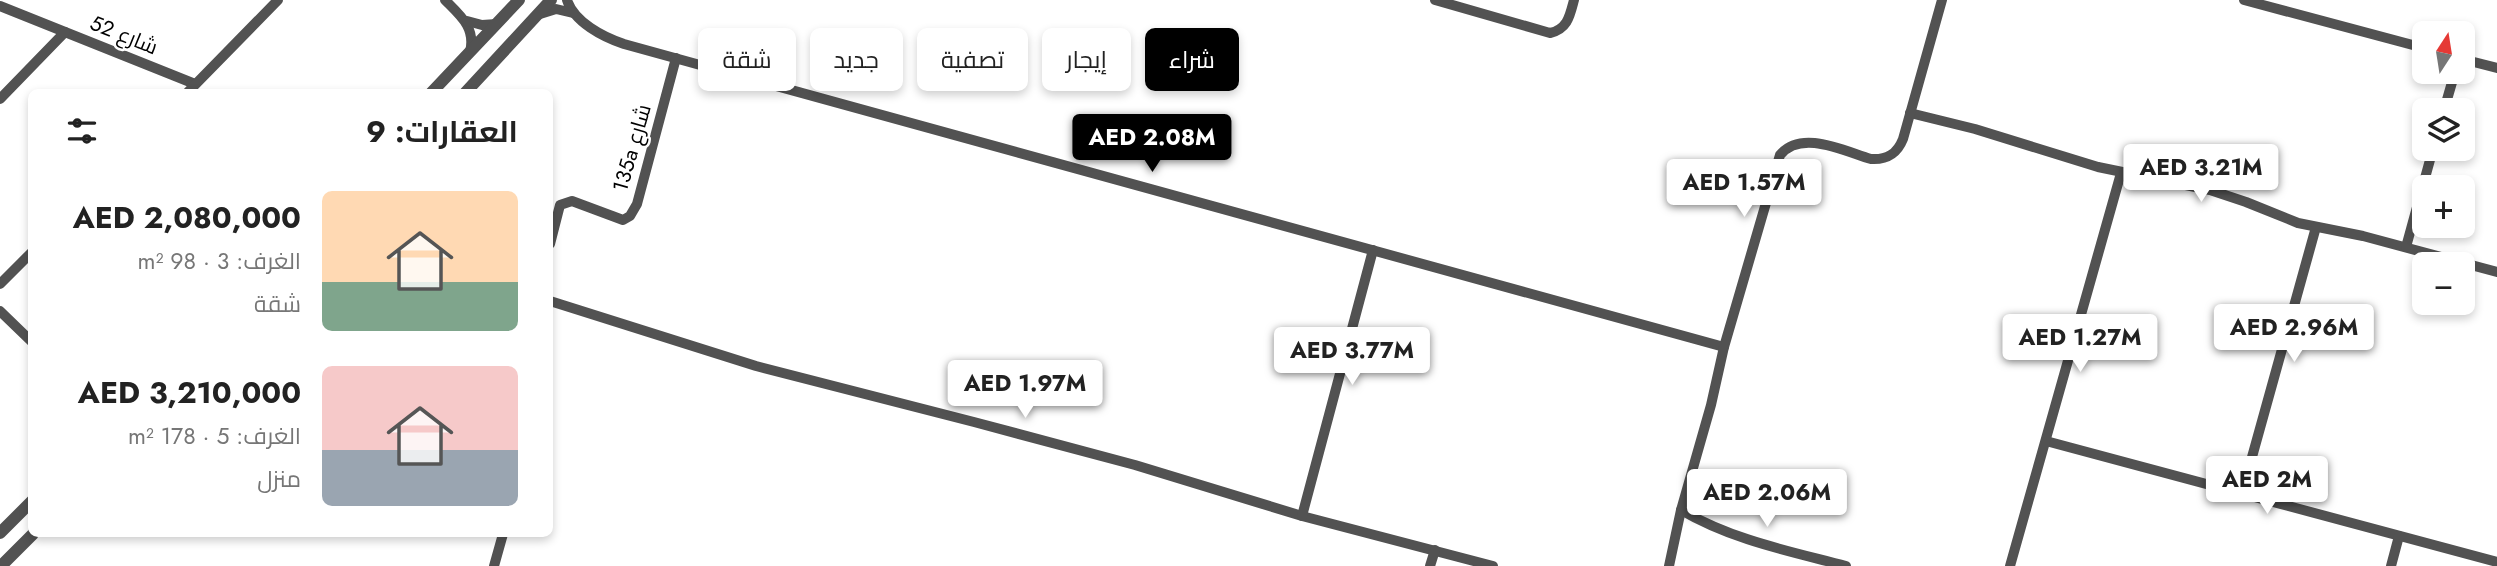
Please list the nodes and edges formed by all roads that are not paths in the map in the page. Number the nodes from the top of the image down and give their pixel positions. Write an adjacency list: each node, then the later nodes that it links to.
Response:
1 (278, 0): 21 (street)
2 (445, 0): 13 (street)
3 (519, 0): 14 (street)
4 (551, 0): 12 (street)
5 (567, 0): 11 (street)
6 (1435, 0): 7 (street)
7 (1574, 0)
8 (1942, 0): 26 (street)
9 (2244, 0): 16 (street)
10 (0, 6): 15 (street, شارع 52)
11 (573, 13): 12 (street); 18 (street)
12 (539, 14): 24 (street)
13 (467, 21): 14 (street); 17 (street)
14 (498, 24): 17 (street)
15 (65, 32): 21 (street, شارع 52); 25 (street)
16 (2412, 45)
17 (469, 55): 23 (street)
18 (676, 58): 30 (street, 135a شارع); 32 (street)
19 (2475, 62): 20 (street)
20 (2497, 68)
21 (195, 84): 22 (street)
22 (191, 89)
23 (435, 89)
24 (468, 89)
25 (0, 99)
26 (1910, 113): 28 (street); 39 (street)
27 (2430, 161): 31 (street)
28 (2121, 173): 29 (street); 40 (street)
29 (2316, 227): 31 (street); 41 (street)
30 (553, 232)
31 (2406, 247): 34 (street)
32 (1373, 250): 39 (street); 44 (street)
33 (28, 256): 35 (street)
34 (2497, 272)
35 (0, 284)
36 (553, 302): 44 (street)
37 (0, 311): 38 (street)
38 (28, 338)
39 (1724, 347): 43 (street)
40 (2046, 440): 41 (street); 57 (street)
41 (2242, 494): 46 (street)
42 (28, 504): 45 (street)
43 (1681, 510): 55 (street); 56 (street)
44 (1302, 516): 49 (street)
45 (0, 533)
46 (2399, 536): 50 (street); 58 (street)
47 (30, 537): 51 (street)
48 (502, 537): 52 (street)
49 (1435, 550): 53 (street); 54 (street)
50 (2497, 562)
51 (1, 566)
52 (494, 566)
53 (1430, 566)
54 (1493, 566)
55 (1669, 566)
56 (1846, 566)
57 (2010, 566)
58 (2391, 566)

